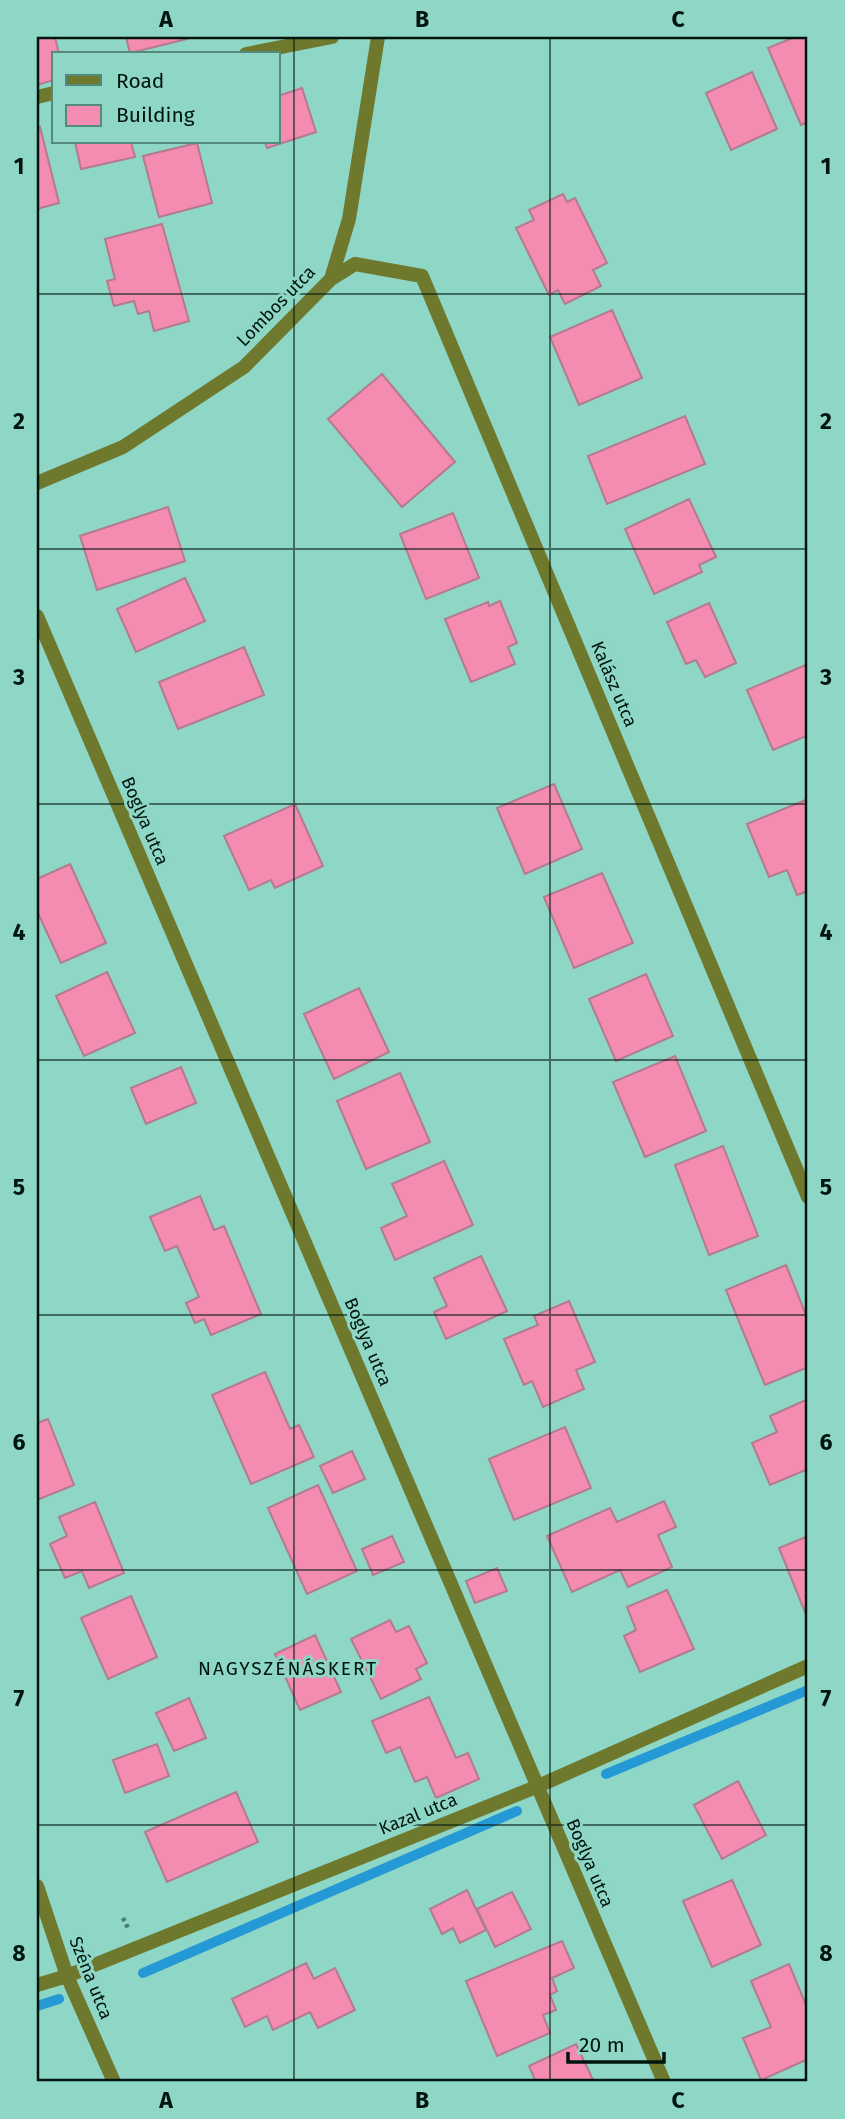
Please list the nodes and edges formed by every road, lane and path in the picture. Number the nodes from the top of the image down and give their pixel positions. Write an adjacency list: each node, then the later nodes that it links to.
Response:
1 (332, 37): 3 (street)
2 (378, 37): 4 (street, Lombos utca)
3 (256, 52)
4 (331, 279): 5 (street, Lombos utca); 7 (street, Kalász utca)
5 (37, 483)
6 (37, 616): 9 (street, Boglya utca)
7 (808, 1196)
8 (808, 1666): 9 (street, Kazal utca)
9 (536, 1787): 11 (street, Kazal utca); 14 (street, Boglya utca)
10 (37, 1886): 11 (street, Széna utca)
11 (67, 1976): 12 (street, Kazal utca); 13 (street, Széna utca)
12 (37, 1985)
13 (114, 2082)
14 (664, 2082)

